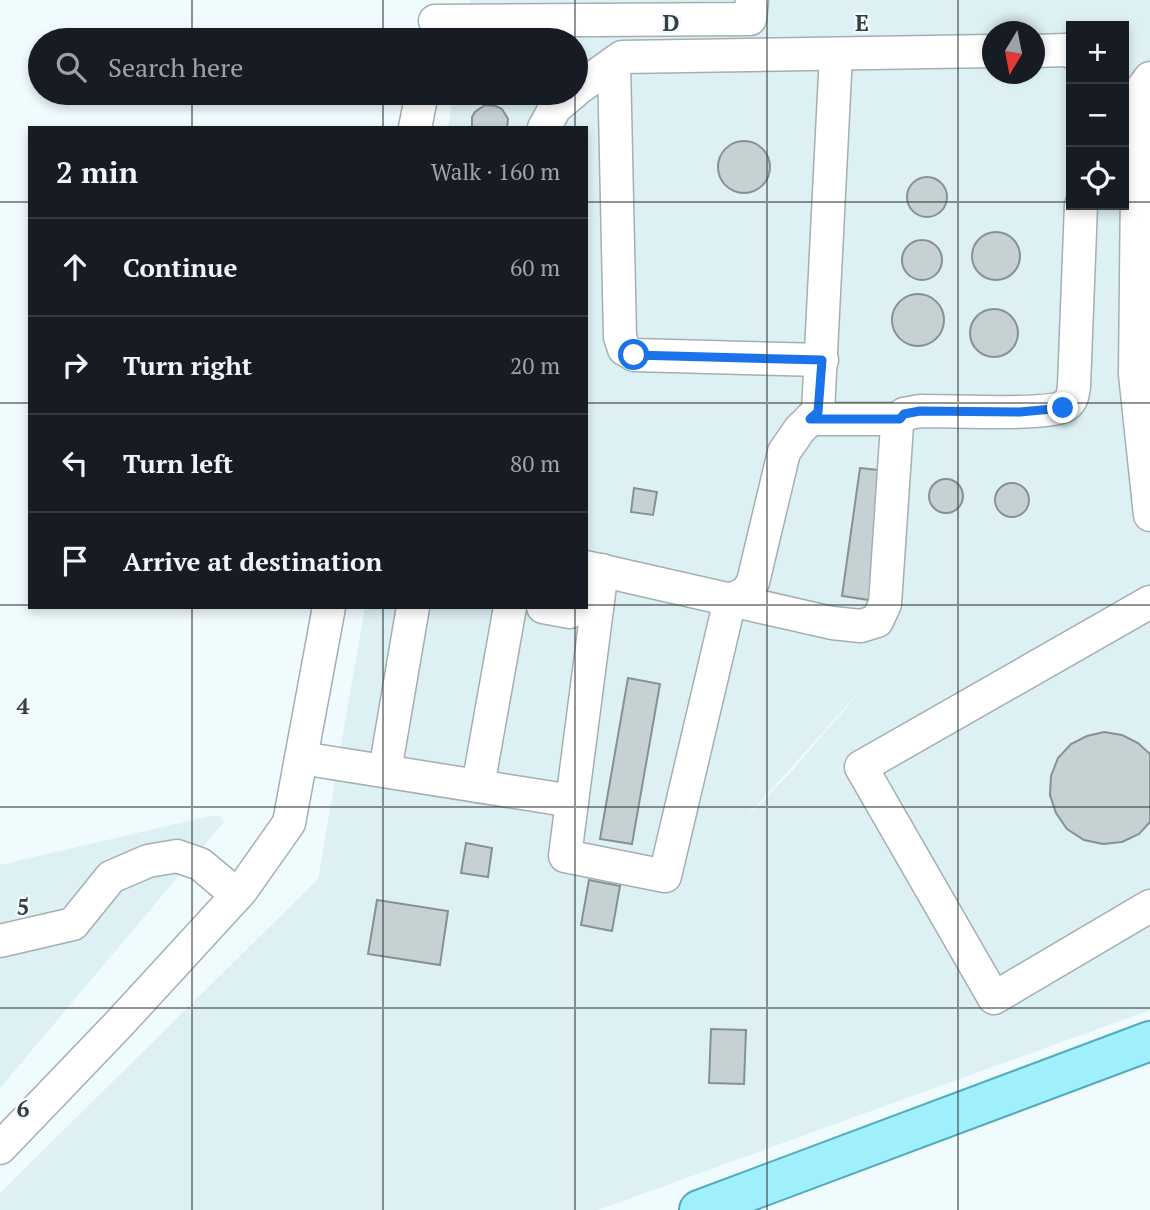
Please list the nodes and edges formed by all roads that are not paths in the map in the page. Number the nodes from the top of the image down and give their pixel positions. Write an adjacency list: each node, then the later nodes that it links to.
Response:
1 (752, 0): 2 (street)
2 (538, 10): 3 (street)
3 (435, 21)
4 (1066, 50): 6 (street)
5 (982, 51): 7 (street)
6 (1045, 51)
7 (836, 54): 8 (street); 17 (street)
8 (614, 63): 10 (street); 17 (street)
9 (1150, 78): 16 (street)
10 (588, 82)
11 (420, 105): 13 (street)
12 (559, 105): 14 (street)
13 (415, 126)
14 (545, 126)
15 (1081, 210): 19 (street)
16 (1142, 350): 20 (street)
17 (822, 360): 18 (street)
18 (810, 419): 19 (street); 22 (street)
19 (900, 419): 22 (street)
20 (1150, 515)
21 (594, 569): 22 (street)
22 (730, 600): 31 (street)
23 (1150, 601): 33 (street)
24 (328, 609): 28 (street)
25 (414, 609): 29 (street)
26 (510, 609): 30 (street)
27 (570, 611): 31 (street)
28 (301, 758): 29 (street); 32 (street)
29 (385, 771): 30 (street)
30 (478, 786): 31 (street)
31 (572, 801)
32 (236, 895): 34 (street); 36 (street)
33 (1150, 906)
34 (0, 941)
35 (1150, 1041): 37 (main road)
36 (0, 1148)
37 (699, 1210)

